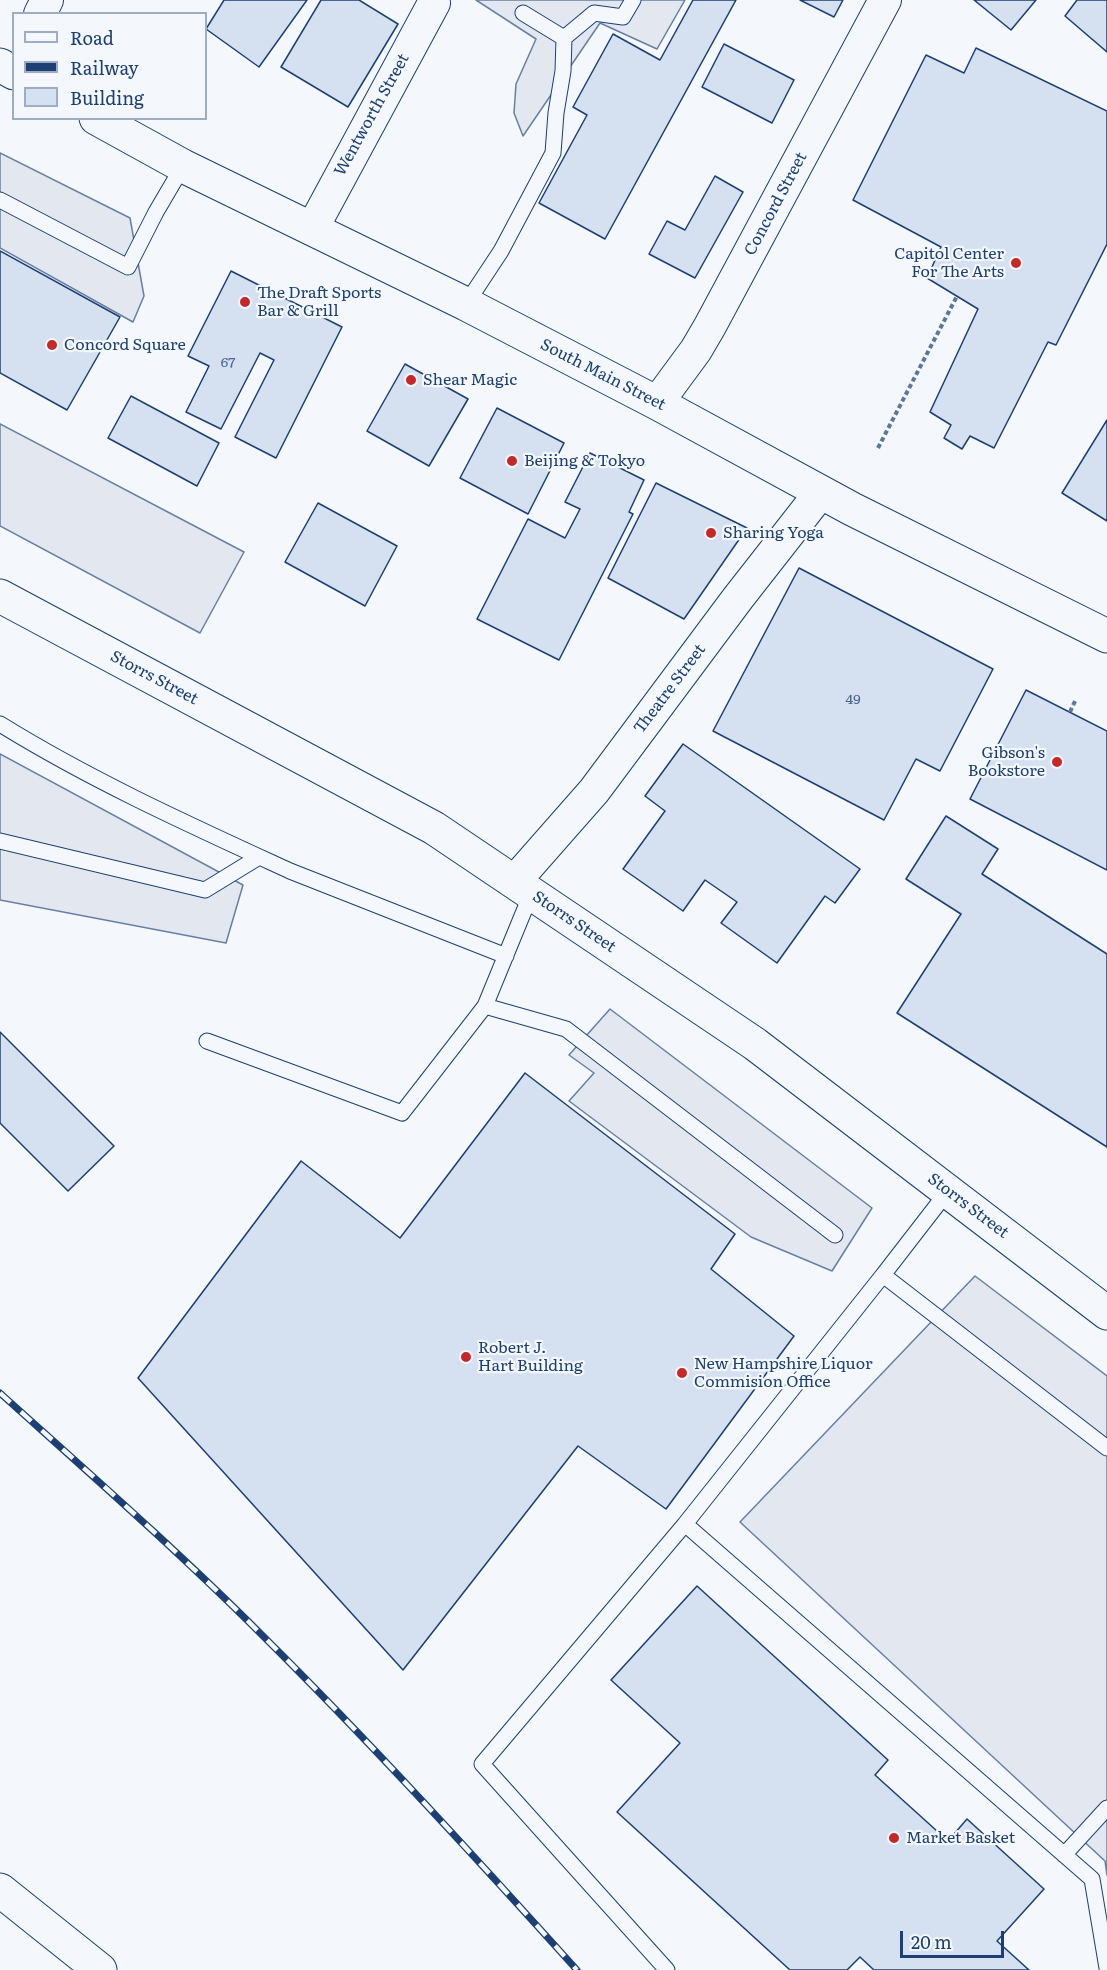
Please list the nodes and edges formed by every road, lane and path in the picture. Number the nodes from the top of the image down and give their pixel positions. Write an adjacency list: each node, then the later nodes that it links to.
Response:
1 (633, 0): 5 (lane)
2 (885, 0): 12 (street, Concord Street)
3 (434, 3): 9 (street, Wentworth Street)
4 (523, 13): 5 (lane)
5 (564, 39): 11 (lane)
6 (100, 120): 7 (main road, South Main Street)
7 (183, 166): 8 (lane); 9 (main road, South Main Street)
8 (0, 200)
9 (312, 229): 11 (main road, South Main Street)
10 (957, 296): 13 (path)
11 (466, 304): 12 (main road, South Main Street)
12 (657, 403): 14 (main road, South Main Street)
13 (878, 448)
14 (821, 492): 16 (main road, South Main Street); 22 (street, Theatre Street)
15 (0, 596): 22 (main road, Storrs Street)
16 (1107, 636)
17 (1076, 699): 18 (path)
18 (1070, 712)
19 (0, 724): 21 (lane)
20 (0, 841): 21 (lane)
21 (259, 857): 23 (lane)
22 (523, 888): 23 (lane); 26 (main road, Storrs Street)
23 (506, 956): 24 (lane)
24 (485, 1006): 25 (lane); 27 (lane)
25 (207, 1041)
26 (948, 1191): 28 (lane); 29 (main road, Storrs Street)
27 (835, 1235)
28 (883, 1275): 30 (lane); 31 (lane)
29 (1107, 1313)
30 (1107, 1448)
31 (686, 1524): 33 (lane); 37 (lane)
32 (1107, 1808): 33 (lane)
33 (1064, 1855): 35 (lane)
34 (0, 1890): 36 (main road)
35 (1106, 1959)
36 (100, 1970)
37 (667, 1970)

